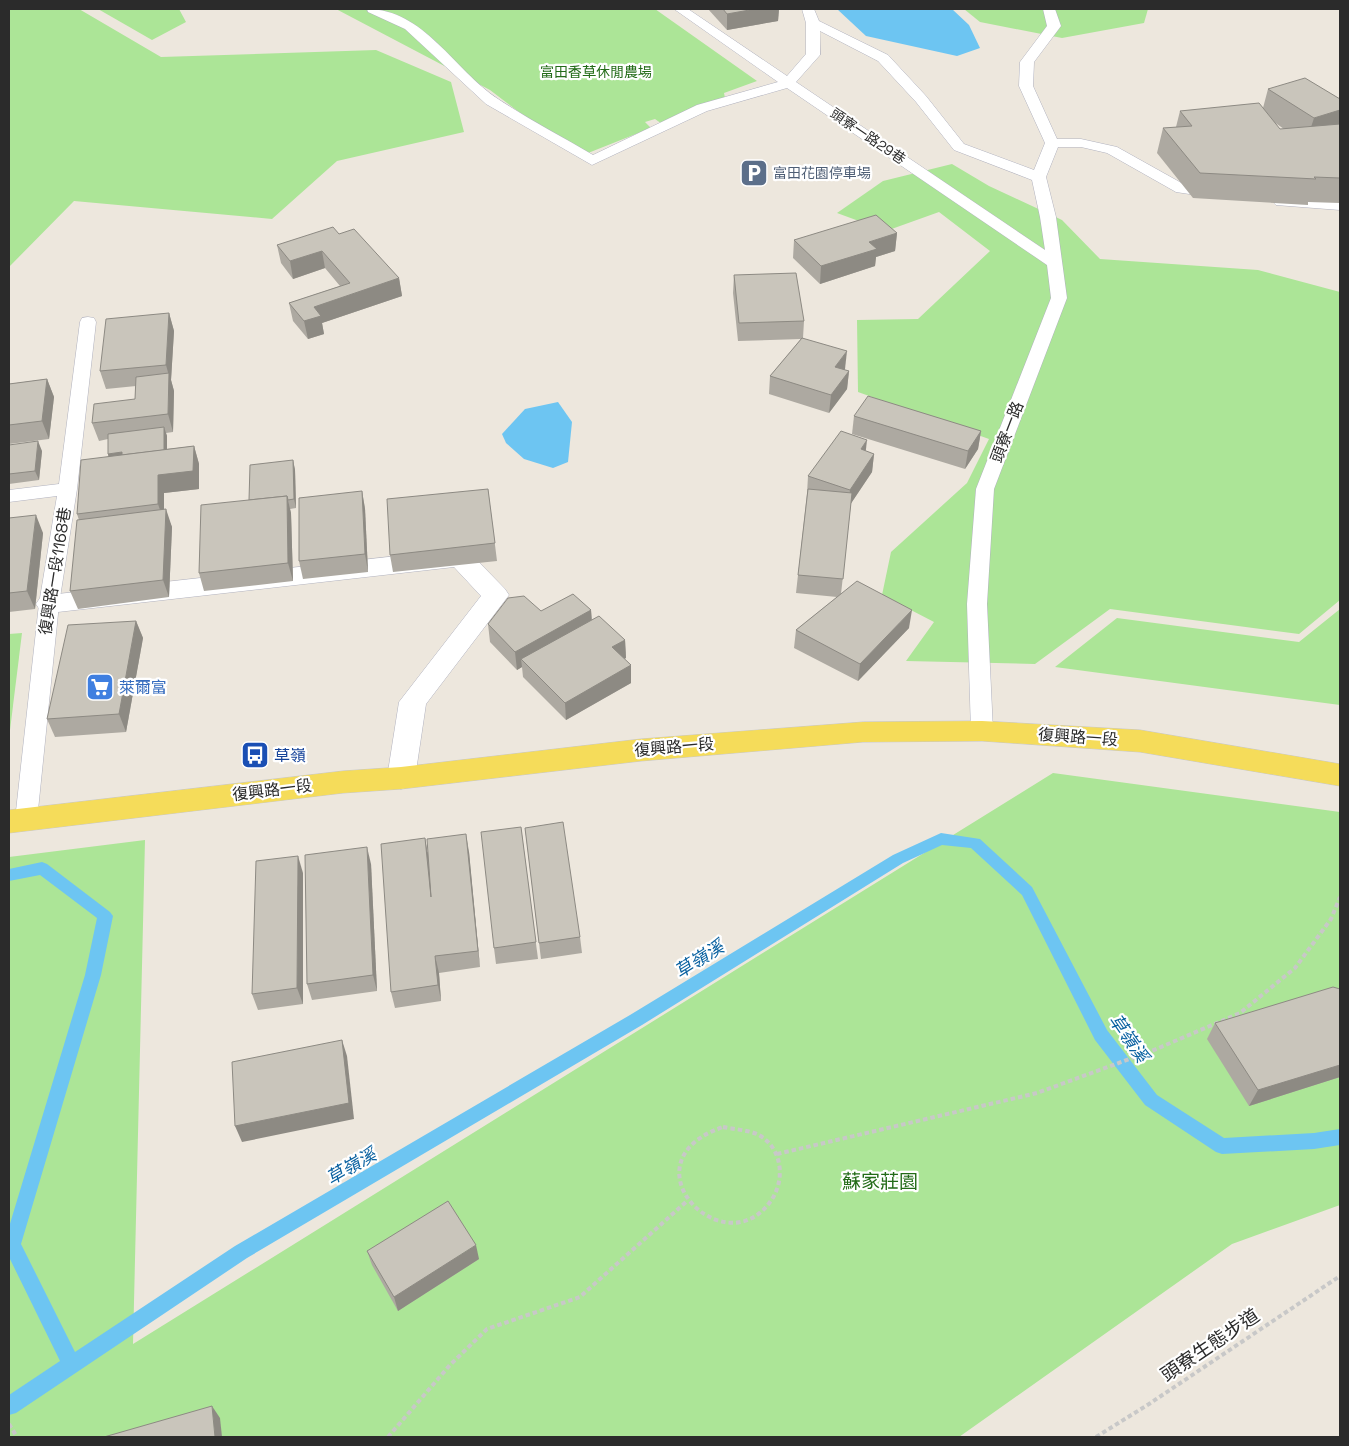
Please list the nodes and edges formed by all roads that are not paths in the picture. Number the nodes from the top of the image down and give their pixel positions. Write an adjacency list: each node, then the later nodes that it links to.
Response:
1 (373, 9): 6 (lane)
2 (680, 9): 6 (lane, 頭寮一路29巷)
3 (808, 9): 5 (lane)
4 (1049, 9): 7 (lane)
5 (813, 24): 6 (lane); 8 (lane)
6 (788, 83): 12 (lane, 頭寮一路29巷)
7 (1052, 143): 8 (lane); 9 (lane)
8 (1039, 177): 12 (lane, 頭寮一路)
9 (1236, 196)
10 (1263, 200): 11 (lane)
11 (1340, 205)
12 (1055, 264): 17 (lane, 頭寮一路)
13 (88, 322): 14 (lane, 復興路一段1168巷)
14 (68, 489): 15 (lane); 16 (lane, 復興路一段1168巷)
15 (9, 496)
16 (39, 605): 19 (street); 20 (lane, 復興路一段1168巷)
17 (982, 731): 18 (main road, 復興路一段); 19 (main road, 復興路一段)
18 (1340, 775)
19 (401, 778): 20 (main road, 復興路一段)
20 (17, 821)

